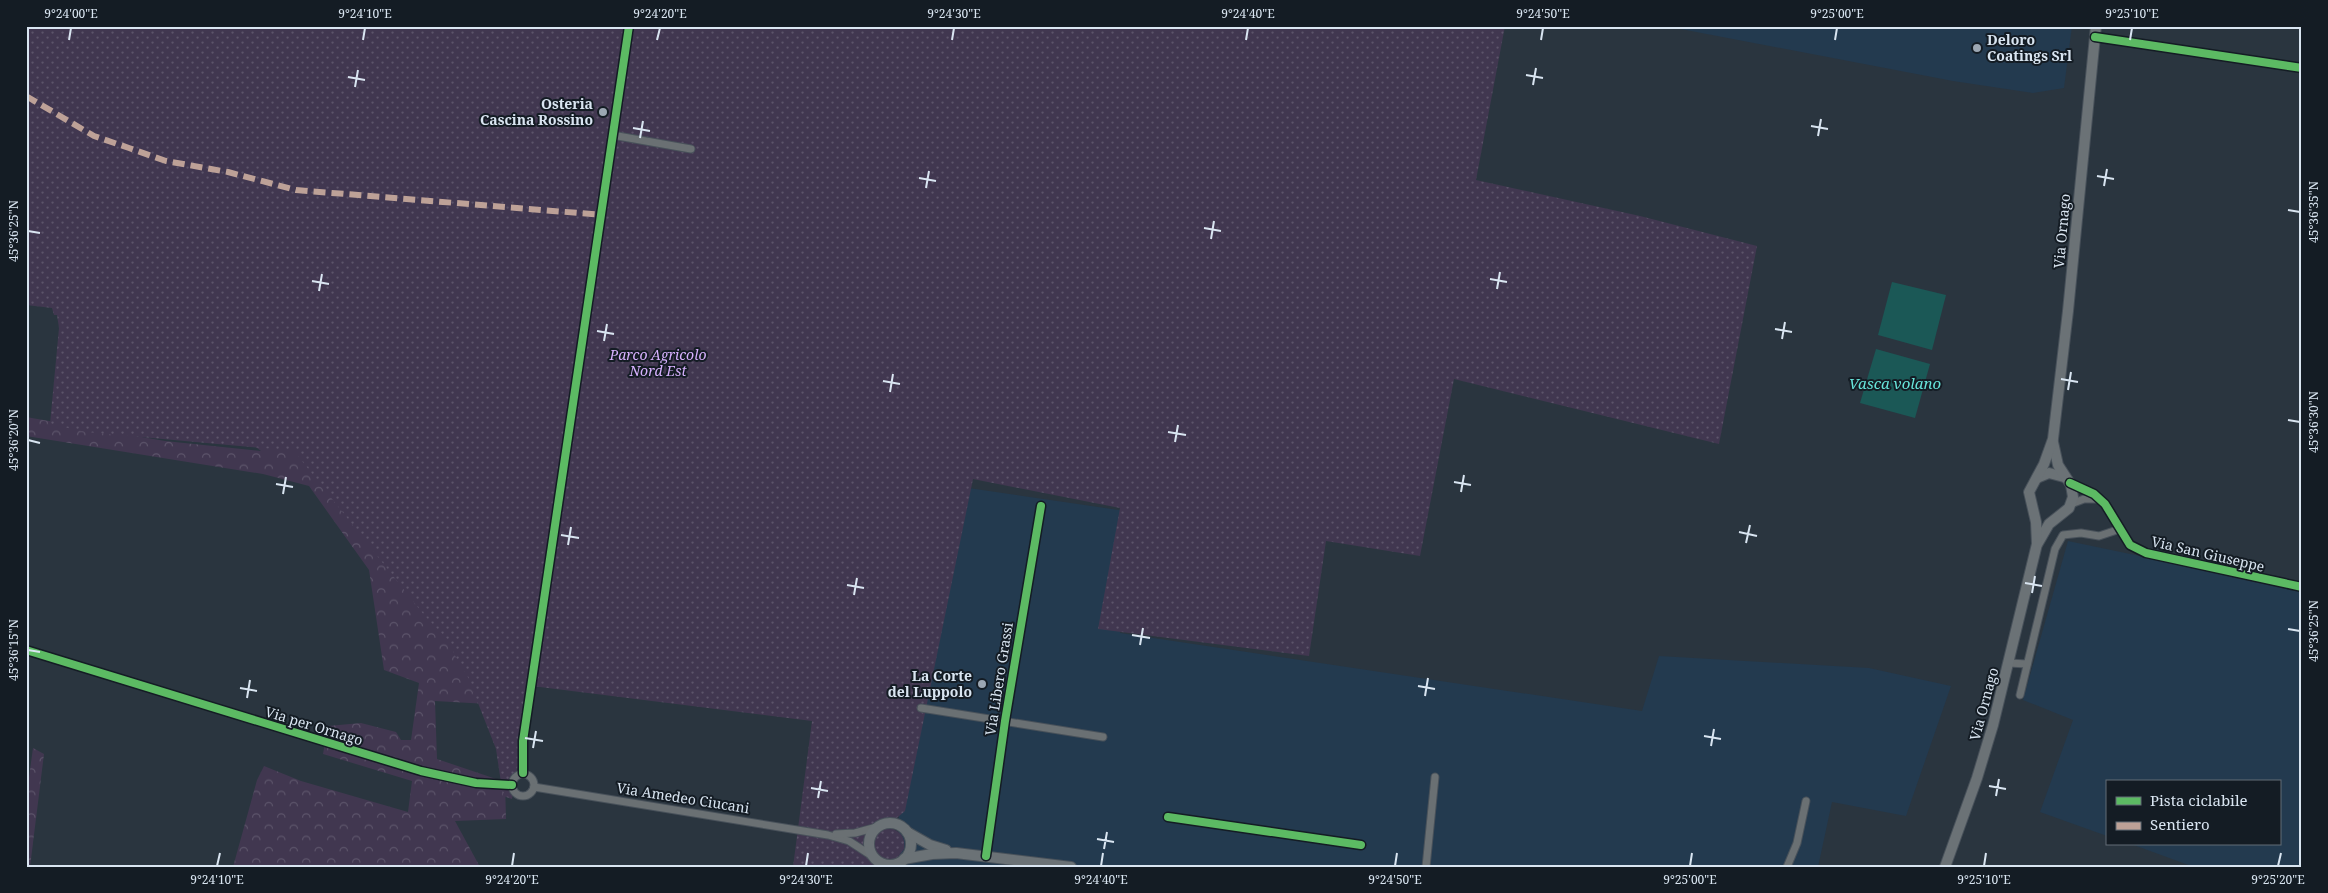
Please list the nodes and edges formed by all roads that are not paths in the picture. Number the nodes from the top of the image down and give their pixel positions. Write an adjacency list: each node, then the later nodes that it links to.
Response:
1 (629, 26): 5 (street)
2 (2096, 26): 3 (main road, Via Ornago)
3 (2095, 37): 4 (street); 7 (main road, Via Ornago)
4 (2302, 68)
5 (612, 135): 6 (street); 25 (street)
6 (691, 149)
7 (2053, 439): 8 (main road, Via Ornago); 9 (main road, Via Ornago)
8 (2037, 478): 9 (main road); 12 (main road, Via Ornago)
9 (2067, 480): 10 (street, Via San Giuseppe); 11 (main road, Via Ornago)
10 (2099, 499): 11 (street); 15 (street, Via San Giuseppe)
11 (2071, 504): 14 (main road, Via Ornago)
12 (2032, 505): 14 (main road); 16 (main road, Via Ornago)
13 (1040, 506): 23 (street, Via Libero Grassi)
14 (2059, 515): 16 (main road, Via Ornago)
15 (2120, 529): 17 (street, Via San Giuseppe); 20 (street)
16 (2037, 544): 19 (main road, Via Ornago)
17 (2302, 587)
18 (26, 650): 27 (street, Via per Ornago)
19 (2009, 663): 20 (street); 42 (main road, Via Ornago)
20 (2027, 664): 21 (street)
21 (2020, 695)
22 (921, 708): 23 (street, Via Libero Grassi)
23 (1004, 721): 24 (street, Via Libero Grassi); 36 (street, Via Libero Grassi)
24 (1103, 737)
25 (523, 773): 27 (street); 28 (street)
26 (1435, 777): 40 (street)
27 (512, 785): 28 (street)
28 (534, 788): 33 (street, Via Amedeo Ciucani)
29 (1806, 801): 41 (street)
30 (1168, 817): 34 (street)
31 (877, 827): 32 (main road, Via Amedeo Ciucani); 33 (street, Via Amedeo Ciucani); 37 (main road)
32 (907, 832): 35 (main road, Via Amedeo Ciucani); 38 (main road)
33 (828, 835): 37 (street, Via Amedeo Ciucani)
34 (1361, 845)
35 (956, 853): 36 (main road, Via Amedeo Ciucani); 38 (main road, Via Amedeo Ciucani)
36 (986, 856): 39 (main road, Via Amedeo Ciucani)
37 (877, 861): 38 (main road, Via Amedeo Ciucani)
38 (902, 862)
39 (1071, 867)
40 (1426, 867)
41 (1787, 867)
42 (1945, 867)

